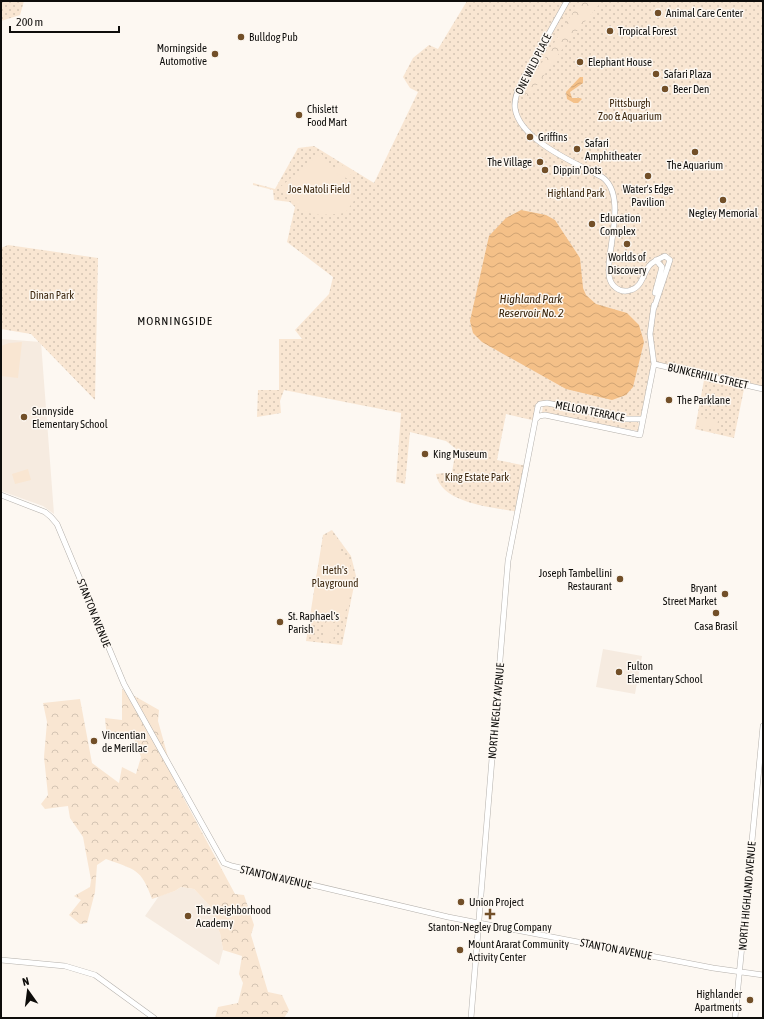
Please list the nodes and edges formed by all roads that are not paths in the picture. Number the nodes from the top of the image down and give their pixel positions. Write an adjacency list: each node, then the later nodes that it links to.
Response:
1 (567, 1): 2 (main road, ONE WILD PLACE)
2 (656, 260): 3 (main road, ONE WILD PLACE); 3 (main road, ONE WILD PLACE)
3 (654, 308): 4 (main road, ONE WILD PLACE)
4 (654, 364): 5 (main road, BUNKERHILL STREET); 8 (main road, ONE WILD PLACE)
5 (763, 389)
6 (538, 406): 7 (main road, NORTH NEGLEY AVENUE); 8 (main road, MELLON TERRACE)
7 (536, 419): 9 (main road, MELLON TERRACE); 12 (main road, NORTH NEGLEY AVENUE)
8 (643, 419): 9 (main road, ONE WILD PLACE)
9 (640, 435)
10 (1, 495): 12 (main road, STANTON AVENUE)
11 (763, 726): 14 (main road, NORTH HIGHLAND AVENUE)
12 (479, 923): 14 (main road, STANTON AVENUE); 17 (main road, NORTH NEGLEY AVENUE)
13 (1, 960): 16 (main road)
14 (740, 973): 15 (main road, STANTON AVENUE); 18 (main road, NORTH HIGHLAND AVENUE)
15 (763, 975)
16 (154, 1018)
17 (471, 1018)
18 (736, 1018)

